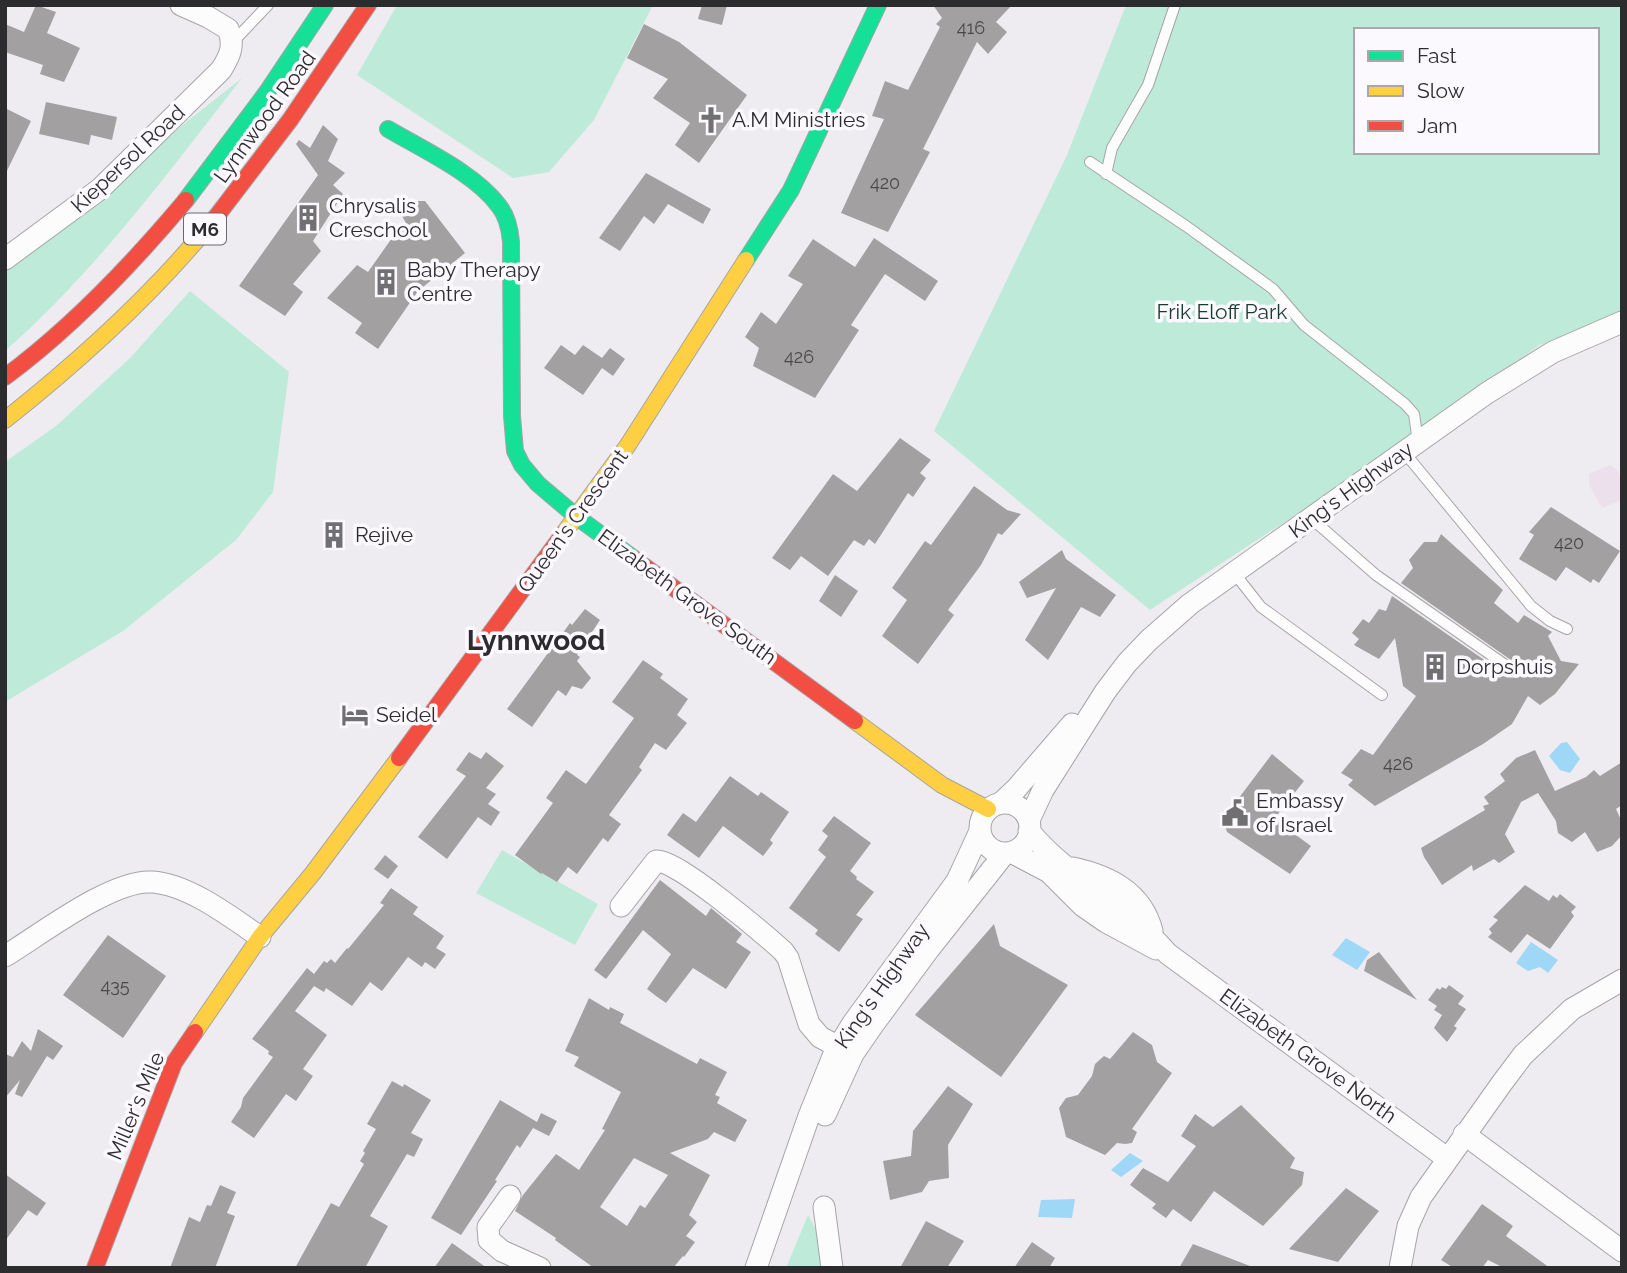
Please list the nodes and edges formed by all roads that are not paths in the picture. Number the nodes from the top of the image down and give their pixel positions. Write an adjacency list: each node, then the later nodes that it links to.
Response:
1 (181, 5): 7 (street)
2 (268, 5): 7 (lane)
3 (325, 5): 13 (street, Lynnwood Road / M6)
4 (368, 5): 14 (street, Lynnwood Road / M6)
5 (878, 5): 16 (street, Queen's Crescent)
6 (1175, 5): 10 (lane)
7 (232, 43): 11 (street, Kiepersol Road)
8 (388, 129): 16 (street, Elizabeth Grove South)
9 (1090, 162): 10 (lane)
10 (1106, 174): 15 (lane)
11 (5, 259)
12 (1622, 322): 15 (street, King's Highway)
13 (5, 377)
14 (5, 420)
15 (1411, 447): 17 (street, King's Highway); 19 (lane)
16 (577, 517): 23 (street, Elizabeth Grove South); 28 (street, Queen's Crescent)
17 (1312, 519): 18 (street, King's Highway); 20 (lane)
18 (1236, 574): 21 (street, King's Highway); 22 (lane)
19 (1567, 629)
20 (1514, 671)
21 (1105, 692): 24 (street, King's Highway); 25 (street, King's Highway)
22 (1382, 695)
23 (942, 785): 24 (street, Elizabeth Grove South)
24 (987, 817): 25 (street); 26 (street); 32 (street, King's Highway)
25 (1029, 826): 26 (street); 29 (street, Elizabeth Grove North)
26 (1008, 852): 29 (street, Elizabeth Grove North); 32 (street, King's Highway)
27 (621, 906): 32 (street)
28 (260, 937): 30 (street); 38 (street, Miller's Mile)
29 (1168, 954): 34 (street, Elizabeth Grove North)
30 (5, 956)
31 (1622, 980): 33 (street)
32 (846, 1050): 40 (street, King's Highway); 41 (street, King's Highway)
33 (1464, 1134): 34 (street); 37 (street)
34 (1448, 1159): 43 (street)
35 (510, 1196): 39 (street)
36 (824, 1207): 42 (street)
37 (1622, 1251)
38 (95, 1268)
39 (540, 1268)
40 (756, 1268)
41 (767, 1268)
42 (832, 1268)
43 (1400, 1268)

